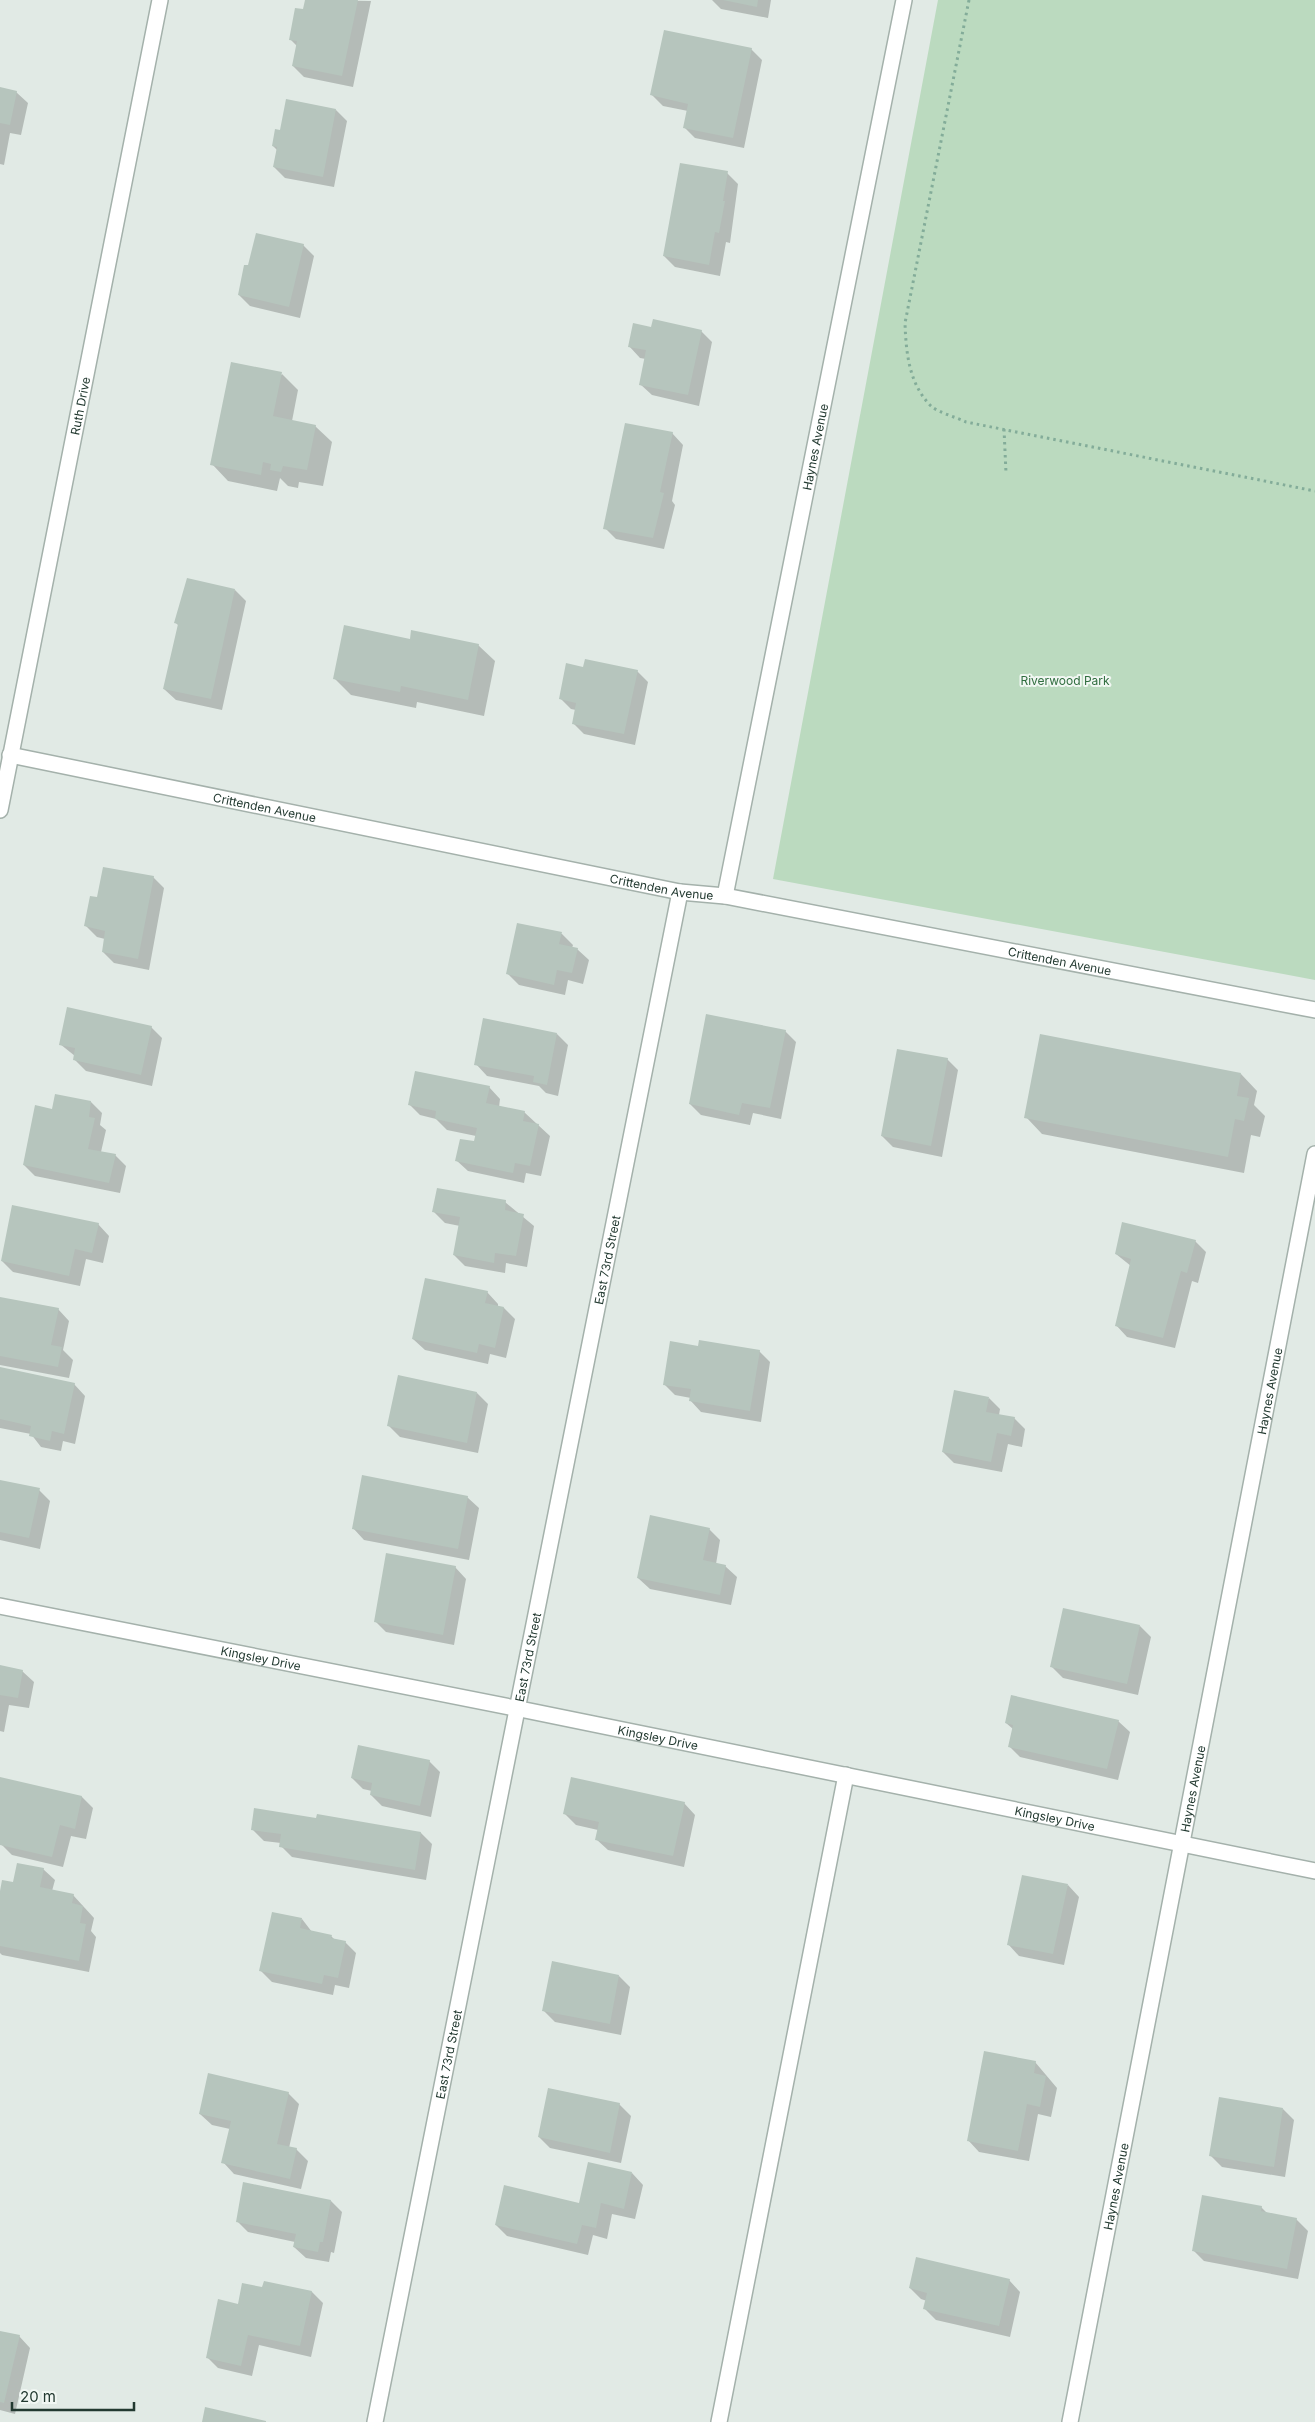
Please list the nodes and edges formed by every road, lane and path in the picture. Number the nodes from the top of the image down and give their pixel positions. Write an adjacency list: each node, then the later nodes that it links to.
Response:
1 (160, 0): 7 (street, Ruth Drive)
2 (904, 0): 10 (street, Haynes Avenue)
3 (968, 0): 4 (path)
4 (1004, 429): 5 (path); 6 (path)
5 (1006, 473)
6 (1315, 492)
7 (10, 755): 8 (street, Ruth Drive); 9 (street, Crittenden Avenue)
8 (0, 810)
9 (680, 892): 10 (street, Crittenden Avenue); 14 (street, East 73rd Street)
10 (725, 896): 11 (street, Crittenden Avenue)
11 (1315, 1010)
12 (1315, 1154): 16 (street, Haynes Avenue)
13 (0, 1606): 14 (street, Kingsley Drive)
14 (516, 1708): 15 (street, Kingsley Drive); 18 (street, East 73rd Street)
15 (846, 1775): 16 (street, Kingsley Drive); 19 (street)
16 (1182, 1844): 17 (street, Kingsley Drive); 20 (street, Haynes Avenue)
17 (1315, 1871)
18 (375, 2422)
19 (719, 2422)
20 (1070, 2422)

